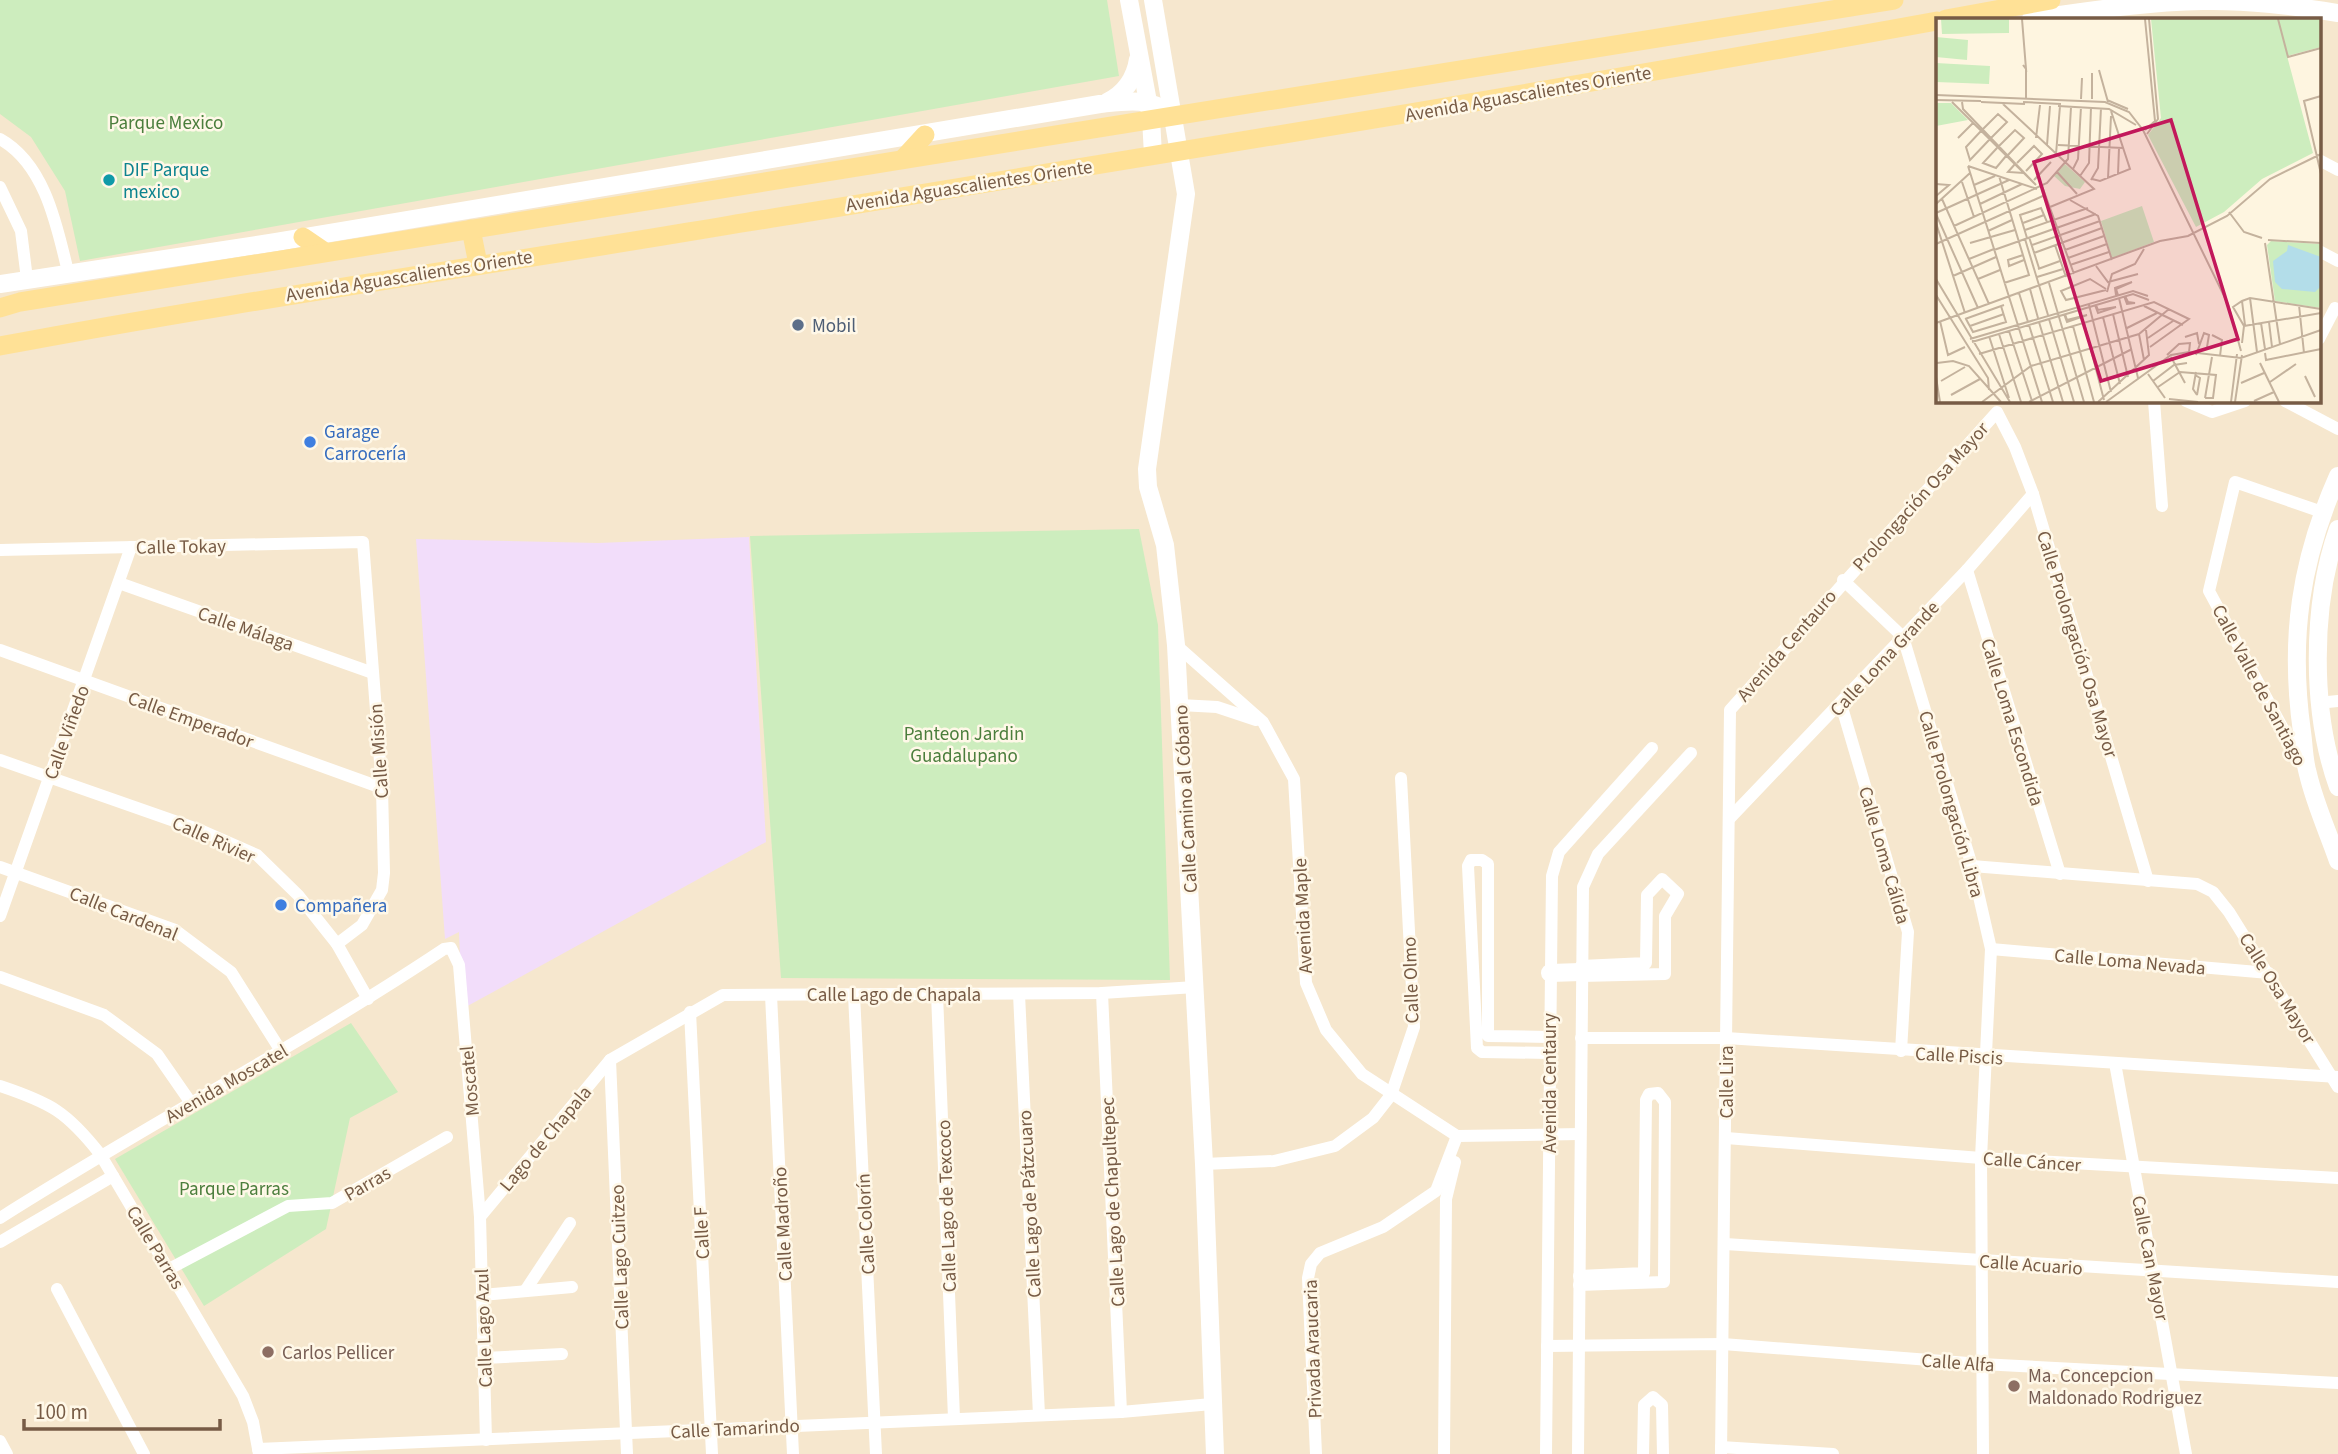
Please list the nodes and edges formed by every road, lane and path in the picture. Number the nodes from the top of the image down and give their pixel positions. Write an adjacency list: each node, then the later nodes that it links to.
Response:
1 (1129, 0): 9 (street)
2 (1153, 0): 12 (street, Calle Camino al Cóbano)
3 (1894, 0): 12 (main road, Avenida Aguascalientes Oriente)
4 (2051, 0): 6 (main road)
5 (2338, 13): 7 (street)
6 (1980, 17)
7 (2038, 18)
8 (1936, 21): 15 (main road, Avenida Aguascalientes Oriente)
9 (1138, 59): 10 (street); 11 (street)
10 (1100, 104): 11 (street, Avenida Aguascalientes Oriente); 13 (street, Avenida Aguascalientes Oriente)
11 (1149, 110): 12 (main road, Avenida Aguascalientes Oriente); 16 (street); 17 (main road, Avenida Aguascalientes Oriente)
12 (1172, 114): 15 (street, Calle Camino al Cóbano)
13 (925, 135): 17 (main road); 22 (street, Avenida Aguascalientes Oriente)
14 (0, 139): 27 (street)
15 (1176, 151): 16 (main road, Avenida Aguascalientes Oriente); 52 (street, Calle Camino al Cóbano)
16 (1153, 155): 26 (main road, Avenida Aguascalientes Oriente)
17 (903, 159): 21 (main road, Avenida Aguascalientes Oriente)
18 (2320, 161): 19 (street)
19 (2338, 170)
20 (0, 187): 28 (street)
21 (471, 229): 23 (main road, Avenida Aguascalientes Oriente); 26 (main road)
22 (303, 237): 23 (main road); 27 (street, Avenida Aguascalientes Oriente)
23 (325, 252): 30 (main road, Avenida Aguascalientes Oriente)
24 (2320, 252): 25 (street)
25 (2338, 261)
26 (478, 264): 33 (main road, Avenida Aguascalientes Oriente)
27 (68, 272): 28 (street, Avenida Aguascalientes Oriente)
28 (27, 279): 29 (street, Avenida Aguascalientes Oriente)
29 (0, 284)
30 (0, 307)
31 (2327, 315): 32 (street)
32 (2320, 336)
33 (0, 346)
34 (2154, 402): 42 (street)
35 (2188, 402): 36 (street)
36 (2242, 402)
37 (2288, 402): 39 (street)
38 (1997, 412): 41 (street, Calle Prolongación Osa Mayor); 49 (street, Prolongación Osa Mayor)
39 (2338, 429)
40 (2338, 476): 43 (street)
41 (2033, 494): 48 (street, Calle Loma Grande); 76 (street, Calle Prolongación Osa Mayor)
42 (2162, 506)
43 (2322, 512): 65 (street); 65 (street, Calle Valle de Santiago)
44 (2338, 529): 57 (street)
45 (363, 542): 46 (street, Calle Tokay); 54 (street, Calle Misión)
46 (131, 547): 47 (street, Calle Tokay); 50 (street, Calle Viñedo)
47 (0, 550)
48 (1968, 570): 51 (street, Calle Loma Grande); 75 (street, Calle Loma Escondida)
49 (1843, 580): 51 (street, Calle Prolongación Libra); 60 (street, Avenida Centauro)
50 (118, 583): 54 (street, Calle Málaga); 55 (street, Calle Viñedo)
51 (1903, 637): 58 (street, Calle Loma Grande); 72 (street, Calle Prolongación Libra)
52 (1177, 645): 59 (street, Calle Camino al Cóbano); 61 (street, Avenida Maple)
53 (0, 650): 55 (street, Calle Emperador)
54 (373, 673): 69 (street, Calle Misión)
55 (84, 680): 66 (street, Calle Viñedo); 69 (street, Calle Emperador)
56 (2338, 701): 57 (street)
57 (2318, 703): 68 (street)
58 (1841, 704): 70 (street, Calle Loma Grande); 97 (street, Calle Loma Cálida)
59 (1180, 705): 61 (street); 85 (street, Calle Camino al Cóbano)
60 (1730, 710): 70 (street, Calle Lira)
61 (1263, 722): 104 (street, Avenida Maple)
62 (1652, 748): 82 (street, Avenida Centaury)
63 (1691, 753): 81 (street, Avenida Centaury)
64 (0, 760): 66 (street, Calle Rivier)
65 (2307, 773): 71 (street)
66 (50, 777): 74 (street, Calle Viñedo); 78 (street, Calle Rivier)
67 (1401, 778): 104 (street, Calle Olmo)
68 (2338, 787)
69 (382, 789): 78 (street, Calle Misión)
70 (1730, 818): 95 (street, Calle Lira)
71 (2338, 860)
72 (1972, 866): 75 (street); 80 (street, Calle Prolongación Libra)
73 (0, 867): 74 (street, Calle Cardenal)
74 (16, 872): 77 (street, Calle Viñedo); 96 (street, Calle Cardenal)
75 (2060, 874): 76 (street)
76 (2148, 881): 83 (street, Calle Osa Mayor)
77 (0, 916)
78 (337, 944): 91 (street, Calle Rivier)
79 (451, 948): 91 (street, Avenida Moscatel); 118 (street, Moscatel)
80 (1991, 949): 83 (street, Calle Loma Nevada); 99 (street, Calle Prolongación Libra)
81 (1581, 971): 81 (street); 82 (street); 94 (street, Avenida Centaury)
82 (1550, 973): 93 (street, Avenida Centaury)
83 (2269, 973): 102 (street, Calle Osa Mayor)
84 (0, 977): 105 (street)
85 (1195, 987): 86 (street, Calle Lago de Chapala); 113 (street, Calle Camino al Cóbano)
86 (1102, 993): 88 (street, Calle Lago de Chapala); 141 (street, Calle Lago de Chapultepec)
87 (937, 994): 88 (street, Calle Lago de Chapala); 90 (street, Calle Lago de Chapala); 143 (street, Calle Lago de Texcoco)
88 (1019, 994): 142 (street, Calle Lago de Pátzcuaro)
89 (771, 995): 90 (street, Calle Lago de Chapala); 92 (street, Calle Lago de Chapala); 145 (street, Calle Madroño)
90 (854, 995): 144 (street, Calle Colorín)
91 (368, 999): 96 (street, Avenida Moscatel)
92 (690, 1012): 100 (street, Calle Lago de Chapala); 146 (street, Calle F)
93 (1549, 1037): 98 (street, Avenida Centaury); 98 (street)
94 (1581, 1038): 95 (street, Calle Piscis); 106 (street, Avenida Centaury)
95 (1726, 1038): 97 (street, Calle Piscis); 110 (street, Calle Lira)
96 (281, 1051): 105 (street, Avenida Moscatel)
97 (1901, 1051): 99 (street, Calle Piscis)
98 (1550, 1053): 107 (street, Avenida Centaury)
99 (1985, 1056): 101 (street, Calle Piscis); 112 (street, Calle Prolongación Libra)
100 (611, 1060): 118 (street, Lago de Chapala); 147 (street, Calle Lago Cuitzeo)
101 (2115, 1063): 102 (street, Calle Piscis); 114 (street, Calle Can Mayor)
102 (2336, 1081)
103 (0, 1086): 111 (street, Calle Parras)
104 (1391, 1095): 109 (street, Avenida Maple); 113 (street, Calle Olmo)
105 (191, 1103): 111 (street, Avenida Moscatel)
106 (1580, 1134): 107 (street); 126 (street, Avenida Centaury)
107 (1549, 1135): 109 (street); 134 (street, Avenida Centaury)
108 (447, 1137): 124 (street, Parras)
109 (1461, 1137): 117 (street)
110 (1726, 1138): 112 (street, Calle Cáncer); 122 (street, Calle Lira)
111 (100, 1154): 115 (street, Calle Parras); 119 (street, Avenida Moscatel)
112 (1981, 1157): 114 (street, Calle Cáncer); 123 (street, Calle Prolongación Libra)
113 (1204, 1164): 140 (street, Calle Camino al Cóbano)
114 (2134, 1167): 116 (street, Calle Cáncer); 125 (street, Calle Can Mayor)
115 (113, 1176): 121 (street); 124 (street, Calle Parras)
116 (2338, 1178)
117 (1441, 1195): 160 (street, Privada Araucaria); 161 (street)
118 (480, 1217): 131 (street, Calle Lago Azul)
119 (0, 1218)
120 (570, 1223): 130 (street)
121 (0, 1242)
122 (1725, 1244): 123 (street, Calle Acuario); 132 (street, Calle Lira)
123 (1982, 1261): 125 (street, Calle Acuario); 137 (street, Calle Prolongación Libra)
124 (169, 1269): 152 (street, Calle Parras)
125 (2154, 1271): 127 (street, Calle Acuario); 138 (street, Calle Can Mayor)
126 (1579, 1280): 126 (street); 133 (street, Avenida Centaury)
127 (2338, 1282)
128 (572, 1287): 130 (street)
129 (57, 1289): 154 (street)
130 (524, 1291): 131 (street)
131 (482, 1295): 136 (street, Calle Lago Azul)
132 (1723, 1344): 133 (street, Calle Alfa); 137 (street, Calle Alfa); 151 (street, Calle Lira)
133 (1579, 1345): 134 (street, Calle Alfa); 163 (street, Avenida Centaury)
134 (1547, 1346): 162 (street, Avenida Centaury)
135 (562, 1354): 136 (street)
136 (484, 1358): 148 (street, Calle Lago Azul)
137 (1981, 1364): 138 (street, Calle Alfa); 167 (street, Calle Prolongación Libra)
138 (2172, 1373): 139 (street, Calle Alfa); 168 (street, Calle Can Mayor)
139 (2338, 1383)
140 (1212, 1404): 141 (street, Calle Tamarindo); 159 (street, Calle Camino al Cóbano)
141 (1121, 1412): 142 (street, Calle Tamarindo)
142 (1039, 1415): 143 (street, Calle Tamarindo)
143 (954, 1418): 144 (street, Calle Tamarindo)
144 (875, 1421): 145 (street, Calle Tamarindo); 158 (street, Calle Colorín)
145 (792, 1425): 146 (street, Calle Tamarindo); 157 (street, Calle Madroño)
146 (711, 1430): 147 (street, Calle Tamarindo); 156 (street, Calle F)
147 (626, 1433): 148 (street, Calle Tamarindo); 155 (street, Calle Lago Cuitzeo)
148 (486, 1440): 150 (street, Calle Tamarindo)
149 (0, 1441): 153 (street)
150 (355, 1450): 152 (street, Calle Tamarindo)
151 (1721, 1451): 166 (street)
152 (258, 1452)
153 (7, 1454)
154 (144, 1454)
155 (627, 1454)
156 (712, 1454)
157 (793, 1454)
158 (876, 1454)
159 (1215, 1454)
160 (1316, 1454)
161 (1444, 1454)
162 (1546, 1454)
163 (1578, 1454)
164 (1643, 1454): 165 (street)
165 (1663, 1454)
166 (1833, 1454)
167 (1983, 1454)
168 (2186, 1454)

